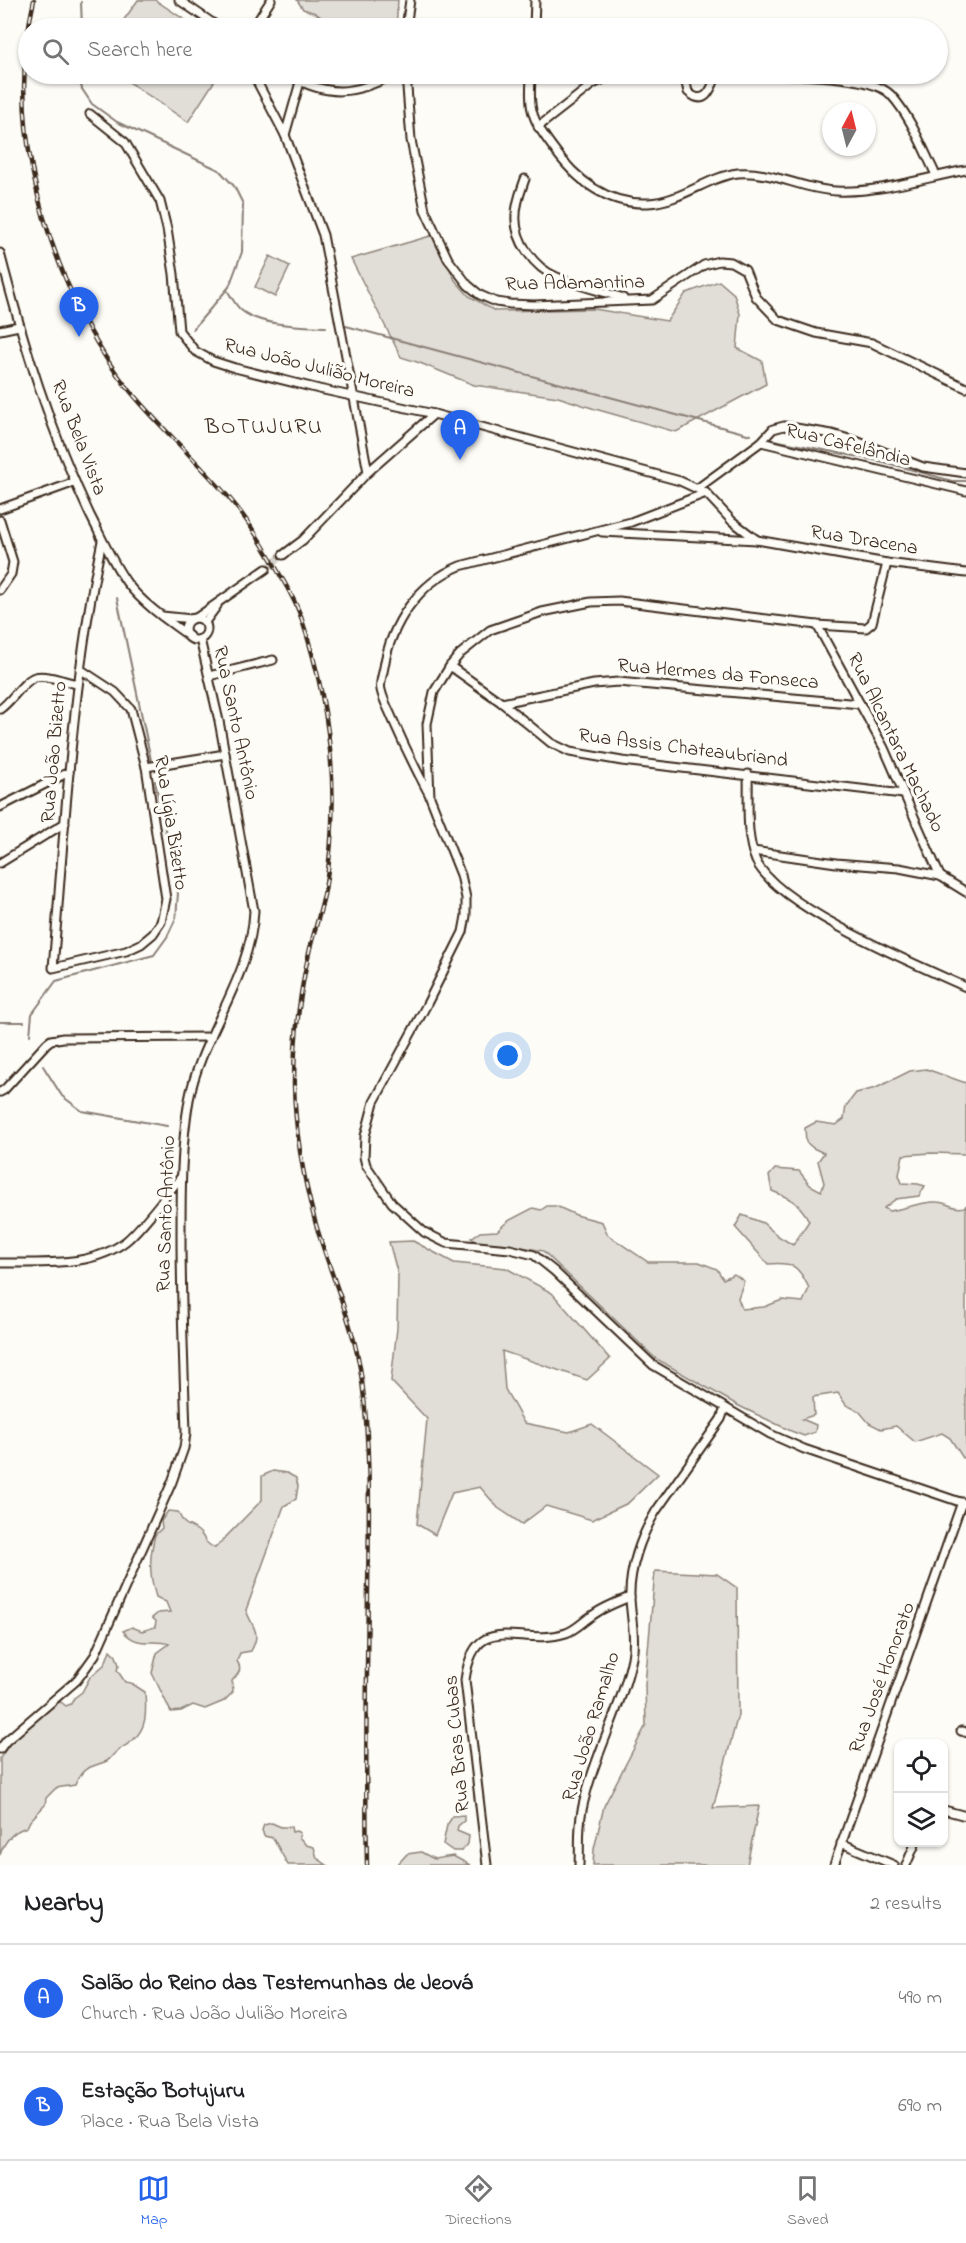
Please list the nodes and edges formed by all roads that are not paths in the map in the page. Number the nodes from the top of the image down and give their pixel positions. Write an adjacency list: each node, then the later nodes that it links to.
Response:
1 (179, 0): 5 (street)
2 (271, 0): 6 (street)
3 (410, 0): 7 (street)
4 (535, 0): 8 (street)
5 (205, 18)
6 (259, 18)
7 (407, 18)
8 (534, 18)
9 (258, 84): 21 (street)
10 (299, 84): 21 (street)
11 (305, 84): 12 (street)
12 (376, 84)
13 (407, 84): 26 (street, Rua Adamantina)
14 (531, 84): 20 (street)
15 (593, 84): 20 (street)
16 (686, 84): 17 (street)
17 (713, 84)
18 (875, 84): 23 (street)
19 (90, 114): 30 (street, Rua João Julião Moreira)
20 (538, 127): 23 (street)
21 (285, 135): 30 (street)
22 (966, 170): 23 (street)
23 (936, 175)
24 (525, 179): 26 (street)
25 (0, 253): 27 (street, Rua Bela Vista)
26 (628, 300): 29 (street, Rua Adamantina)
27 (19, 326): 28 (street); 35 (street, Rua Bela Vista)
28 (0, 330)
29 (966, 388)
30 (354, 396): 31 (street, Rua João Julião Moreira); 33 (street)
31 (434, 414): 33 (street); 36 (street, Rua João Julião Moreira)
32 (761, 442): 34 (street, Rua Cafelândia); 36 (street); 37 (street, Rua Cafelândia)
33 (368, 472): 44 (street)
34 (966, 473)
35 (75, 482): 39 (street); 42 (street, Rua Bela Vista)
36 (698, 488): 38 (street, Rua Dracena)
37 (966, 491)
38 (705, 493): 41 (street); 43 (street, Rua Dracena)
39 (0, 508)
40 (0, 520): 48 (street)
41 (599, 532): 43 (street, Rua Dracena); 69 (street)
42 (102, 540): 50 (street, Rua Bela Vista); 58 (street, Rua João Bizetto)
43 (757, 540): 45 (street, Rua Dracena)
44 (283, 555)
45 (887, 563): 47 (street, Rua Dracena); 53 (street)
46 (266, 569): 49 (street)
47 (966, 573)
48 (0, 590)
49 (221, 602): 51 (street); 52 (street)
50 (162, 616): 51 (street); 54 (street, Rua Bela Vista)
51 (194, 618): 52 (street); 54 (street)
52 (205, 622): 55 (street)
53 (817, 625): 57 (street); 62 (street, Rua Alcantara Machado)
54 (189, 636): 55 (street, Rua Bela Vista)
55 (200, 639): 59 (street, Rua Santo Antônio)
56 (273, 660): 59 (street)
57 (450, 666): 61 (street, Rua Assis Chateaubriand); 69 (street)
58 (80, 669): 60 (street, Rua João Bizetto); 65 (street, Rua Lígia Bizetto)
59 (209, 676): 64 (street, Rua Santo Antônio)
60 (77, 684): 63 (street); 66 (street, Rua João Bizetto)
61 (502, 703): 62 (street, Rua Hermes da Fonseca); 67 (street, Rua Assis Chateaubriand)
62 (860, 704): 68 (street, Rua Alcantara Machado)
63 (0, 709)
64 (225, 754): 65 (street); 78 (street, Rua Santo Antônio)
65 (146, 767): 76 (street, Rua Lígia Bizetto)
66 (69, 772): 70 (street); 71 (street, Rua João Bizetto)
67 (748, 774): 68 (street, Rua Assis Chateaubriand); 72 (street)
68 (903, 794): 74 (street, Rua Alcantara Machado)
69 (430, 796): 82 (street)
70 (0, 807)
71 (65, 823): 73 (street); 76 (street, Rua João Bizetto)
72 (753, 851): 74 (street); 77 (street)
73 (0, 863)
74 (940, 876): 75 (street)
75 (966, 892)
76 (53, 968)
77 (966, 987)
78 (211, 1037): 79 (street); 80 (street, Rua Santo Antônio)
79 (0, 1092)
80 (181, 1178): 81 (street); 85 (street, Rua Santo Antônio)
81 (0, 1263)
82 (725, 1408): 83 (street); 84 (street, Rua João Ramalho)
83 (964, 1503): 88 (street, Rua José Honorato)
84 (630, 1597): 90 (street, Rua Bras Cubas); 91 (street, Rua João Ramalho)
85 (0, 1749)
86 (948, 1811): 87 (street)
87 (966, 1816)
88 (841, 1843): 92 (street, Rua José Honorato); 93 (street)
89 (914, 1847): 94 (street)
90 (487, 1865)
91 (579, 1865)
92 (834, 1865)
93 (894, 1865)
94 (906, 1865)

